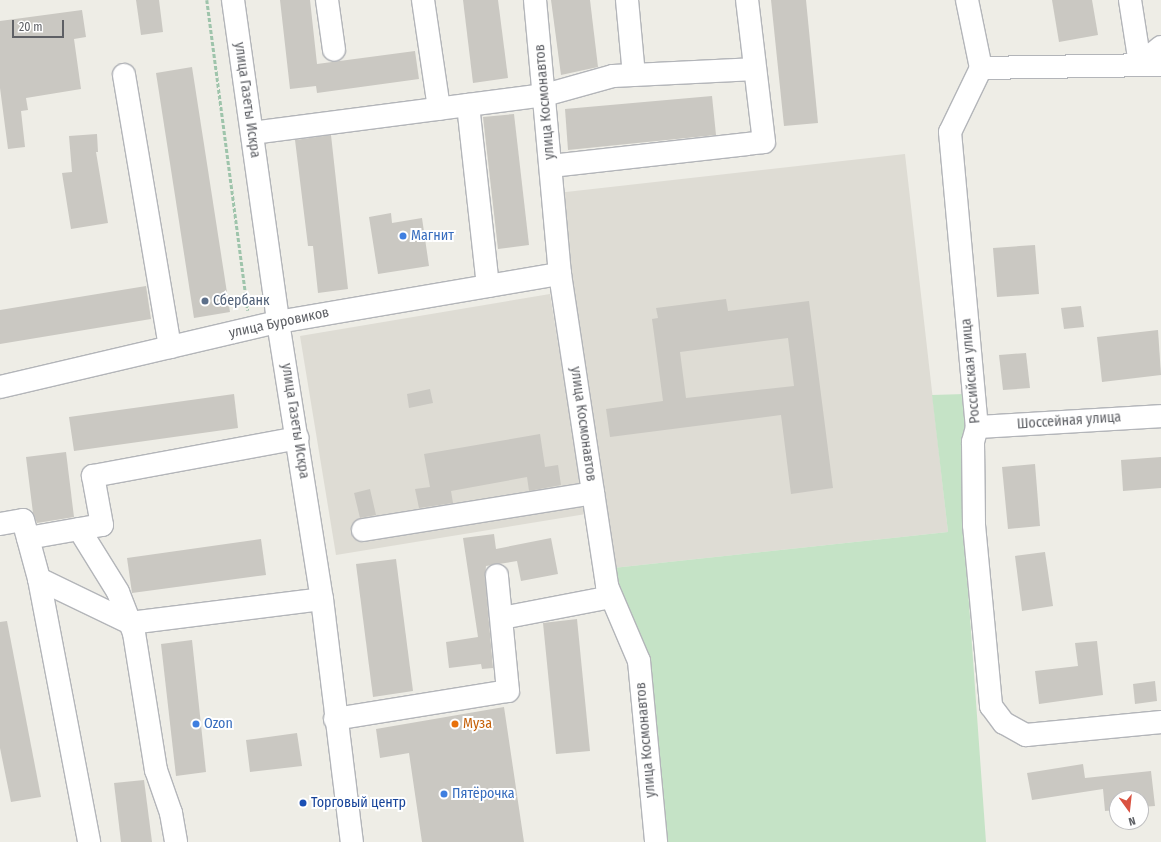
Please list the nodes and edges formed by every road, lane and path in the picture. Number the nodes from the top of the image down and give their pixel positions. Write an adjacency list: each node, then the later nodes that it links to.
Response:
1 (207, 0): 26 (path)
2 (233, 0): 21 (street, улица Газеты Искра)
3 (327, 0): 11 (street)
4 (423, 0): 20 (street)
5 (535, 0): 18 (street, улица Космонавтов)
6 (626, 0): 16 (street)
7 (747, 0): 15 (street)
8 (967, 0): 14 (street)
9 (1130, 0): 12 (street)
10 (1161, 47): 12 (street)
11 (334, 50)
12 (1140, 64): 13 (street); 14 (street)
13 (1161, 65)
14 (981, 68): 30 (street, Российская улица)
15 (755, 69): 16 (street); 22 (street)
16 (634, 74): 18 (street)
17 (124, 75): 27 (street)
18 (544, 95): 19 (street); 22 (street, улица Космонавтов)
19 (468, 105): 20 (street); 24 (street)
20 (439, 109): 21 (street)
21 (252, 134): 25 (street, улица Газеты Искра)
22 (551, 166): 23 (street, улица Космонавтов)
23 (560, 274): 24 (street, улица Буровиков); 32 (street, улица Космонавтов)
24 (488, 286): 25 (street, улица Буровиков)
25 (278, 322): 26 (street, улица Буровиков); 31 (street, улица Газеты Искра)
26 (251, 328): 27 (street, улица Буровиков)
27 (170, 347): 28 (street, улица Буровиков)
28 (0, 388)
29 (1161, 416): 30 (street, Шоссейная улица)
30 (978, 427): 44 (street, Российская улица)
31 (298, 438): 34 (street); 40 (street, улица Газеты Искра)
32 (593, 493): 35 (street); 39 (street, улица Космонавтов)
33 (0, 524): 36 (street)
34 (79, 529): 36 (street); 42 (street)
35 (363, 530)
36 (28, 538): 38 (street)
37 (497, 576): 41 (street)
38 (39, 579): 42 (street); 45 (street)
39 (611, 597): 41 (street); 48 (street, улица Космонавтов)
40 (322, 600): 42 (street); 43 (street, улица Газеты Искра)
41 (502, 618): 43 (street)
42 (130, 623): 46 (street)
43 (335, 718): 47 (street, улица Газеты Искра)
44 (1161, 722)
45 (89, 842)
46 (176, 842)
47 (351, 842)
48 (656, 842)

